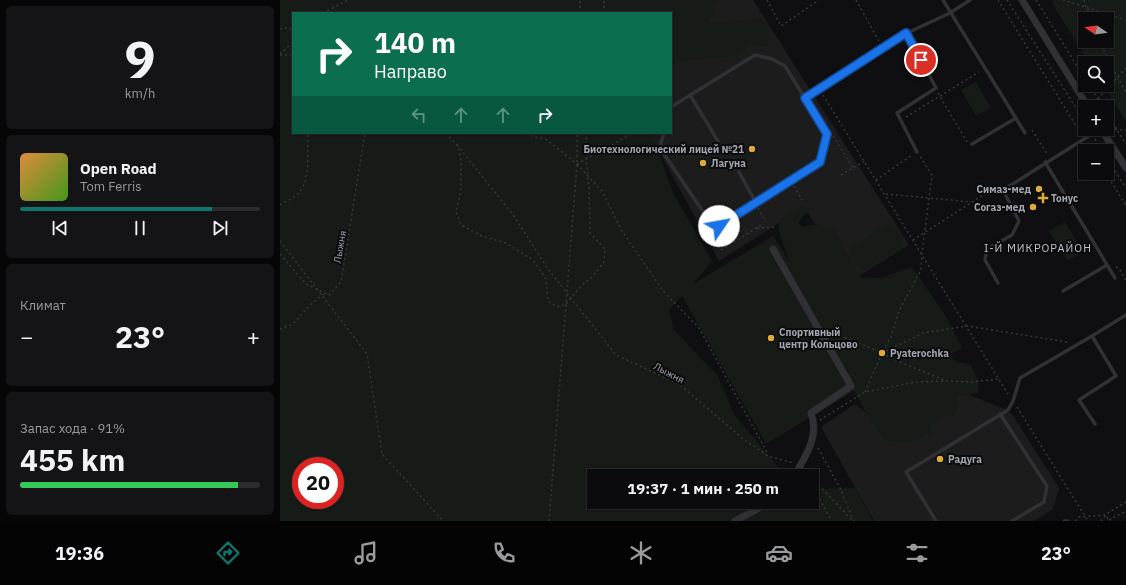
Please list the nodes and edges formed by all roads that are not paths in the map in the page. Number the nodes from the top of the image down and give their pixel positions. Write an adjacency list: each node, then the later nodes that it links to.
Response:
1 (943, 0): 4 (lane)
2 (970, 0): 4 (lane)
3 (1022, 0): 8 (street)
4 (950, 13): 5 (lane); 10 (lane)
5 (906, 33): 7 (lane); 17 (lane)
6 (690, 95): 7 (lane); 9 (lane); 15 (lane)
7 (805, 98): 21 (lane)
8 (1084, 100)
9 (672, 106)
10 (1016, 118): 11 (lane); 16 (lane)
11 (1024, 131)
12 (664, 134): 21 (lane)
13 (1089, 136): 18 (lane)
14 (1105, 136): 19 (street)
15 (718, 141)
16 (972, 144)
17 (917, 152)
18 (1045, 162): 23 (lane); 25 (lane)
19 (1126, 168)
20 (739, 172): 21 (lane)
21 (756, 203)
22 (773, 249): 31 (street)
23 (1107, 265): 24 (lane); 26 (lane)
24 (1115, 278)
25 (998, 283)
26 (1064, 291)
27 (1126, 315): 28 (lane)
28 (1092, 336): 29 (lane); 30 (lane)
29 (1000, 414): 34 (lane); 35 (lane)
30 (1095, 424)
31 (798, 469)
32 (757, 509): 33 (street)
33 (735, 521)
34 (936, 521)
35 (1012, 521)
36 (1064, 521): 37 (lane)
37 (1068, 521)

